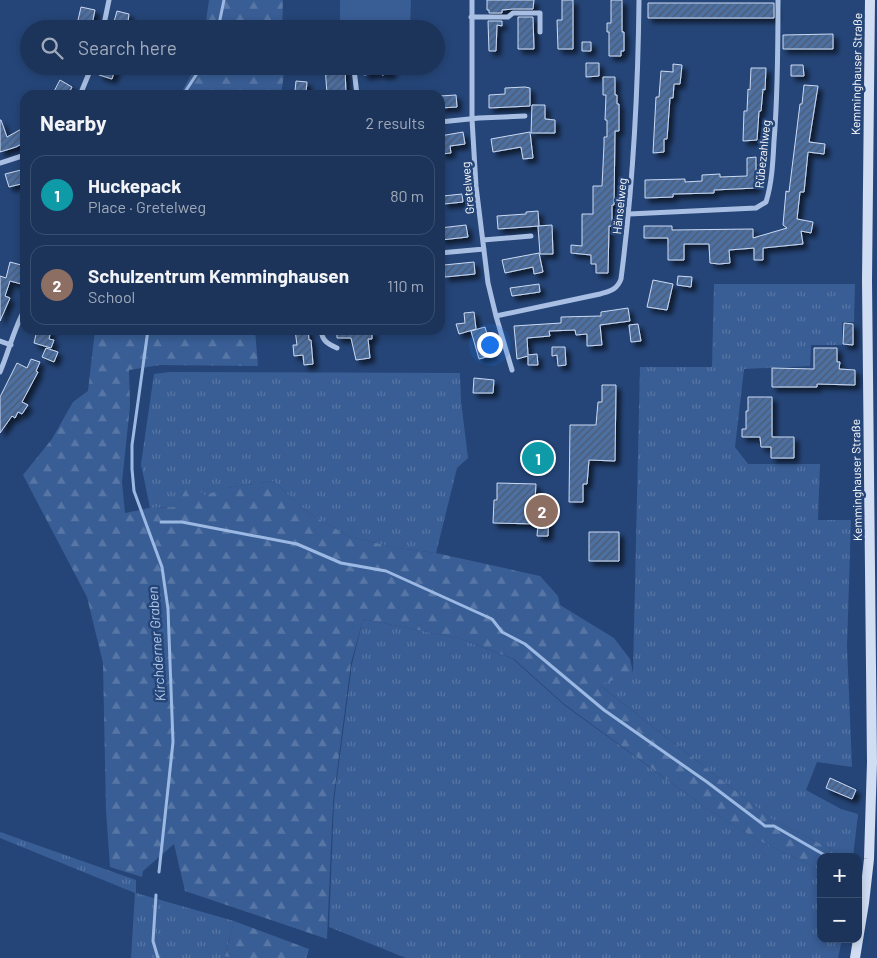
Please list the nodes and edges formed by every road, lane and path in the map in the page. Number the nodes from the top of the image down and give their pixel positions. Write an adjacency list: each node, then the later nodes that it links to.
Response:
1 (109, 0): 7 (street)
2 (472, 0): 6 (street, Gretelweg)
3 (639, 0): 18 (street, Hänselweg)
4 (778, 0): 18 (street, Rübezahlweg)
5 (870, 0): 31 (main road, Kemminghauser Straße)
6 (471, 17): 8 (street); 14 (street, Gretelweg)
7 (105, 20)
8 (540, 32)
9 (88, 75): 11 (street)
10 (355, 75): 12 (street)
11 (82, 90)
12 (356, 90)
13 (525, 116): 14 (street)
14 (472, 119): 15 (street); 20 (street, Gretelweg)
15 (445, 122)
16 (20, 157): 17 (street)
17 (0, 163)
18 (629, 214): 23 (street, Hänselweg)
19 (531, 236): 20 (street)
20 (482, 240): 21 (street, Gretelweg)
21 (484, 249): 22 (street); 23 (street, Gretelweg)
22 (445, 253)
23 (496, 316): 29 (street, Gretelweg)
24 (20, 317): 27 (street)
25 (322, 335): 28 (street)
26 (0, 341): 27 (street)
27 (11, 345): 30 (street)
28 (337, 348)
29 (512, 370)
30 (0, 372)
31 (855, 958)

